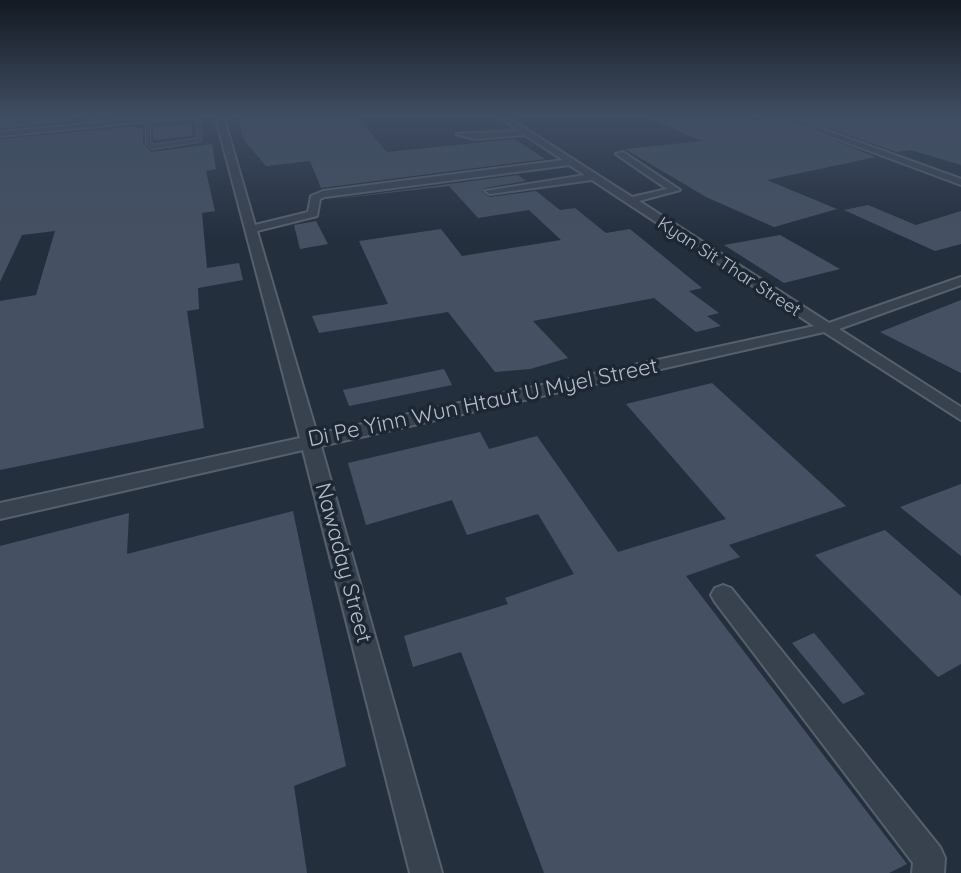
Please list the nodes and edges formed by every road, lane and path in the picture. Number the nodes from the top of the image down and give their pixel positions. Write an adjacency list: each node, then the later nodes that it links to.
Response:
1 (223, 156): 10 (street, Nawaday Street)
2 (560, 156): 5 (street, Kyan Sit Thar Street)
3 (623, 156): 9 (street)
4 (888, 156): 7 (street)
5 (569, 162): 6 (street, Kyan Sit Thar Street); 10 (street)
6 (592, 177): 8 (street); 9 (street, Kyan Sit Thar Street)
7 (961, 182)
8 (490, 191)
9 (628, 201): 12 (street, Kyan Sit Thar Street)
10 (251, 229): 14 (street, Nawaday Street)
11 (961, 281): 12 (street, Di Pe Yinn Wun Htaut U Myel Street)
12 (824, 329): 13 (street, Kyan Sit Thar Street); 14 (street, Di Pe Yinn Wun Htaut U Myel Street)
13 (961, 415)
14 (310, 440): 15 (street, Di Pe Yinn Wun Htaut U Myel Street); 17 (street, Nawaday Street)
15 (0, 511)
16 (723, 595): 18 (street)
17 (426, 873)
18 (928, 873)

